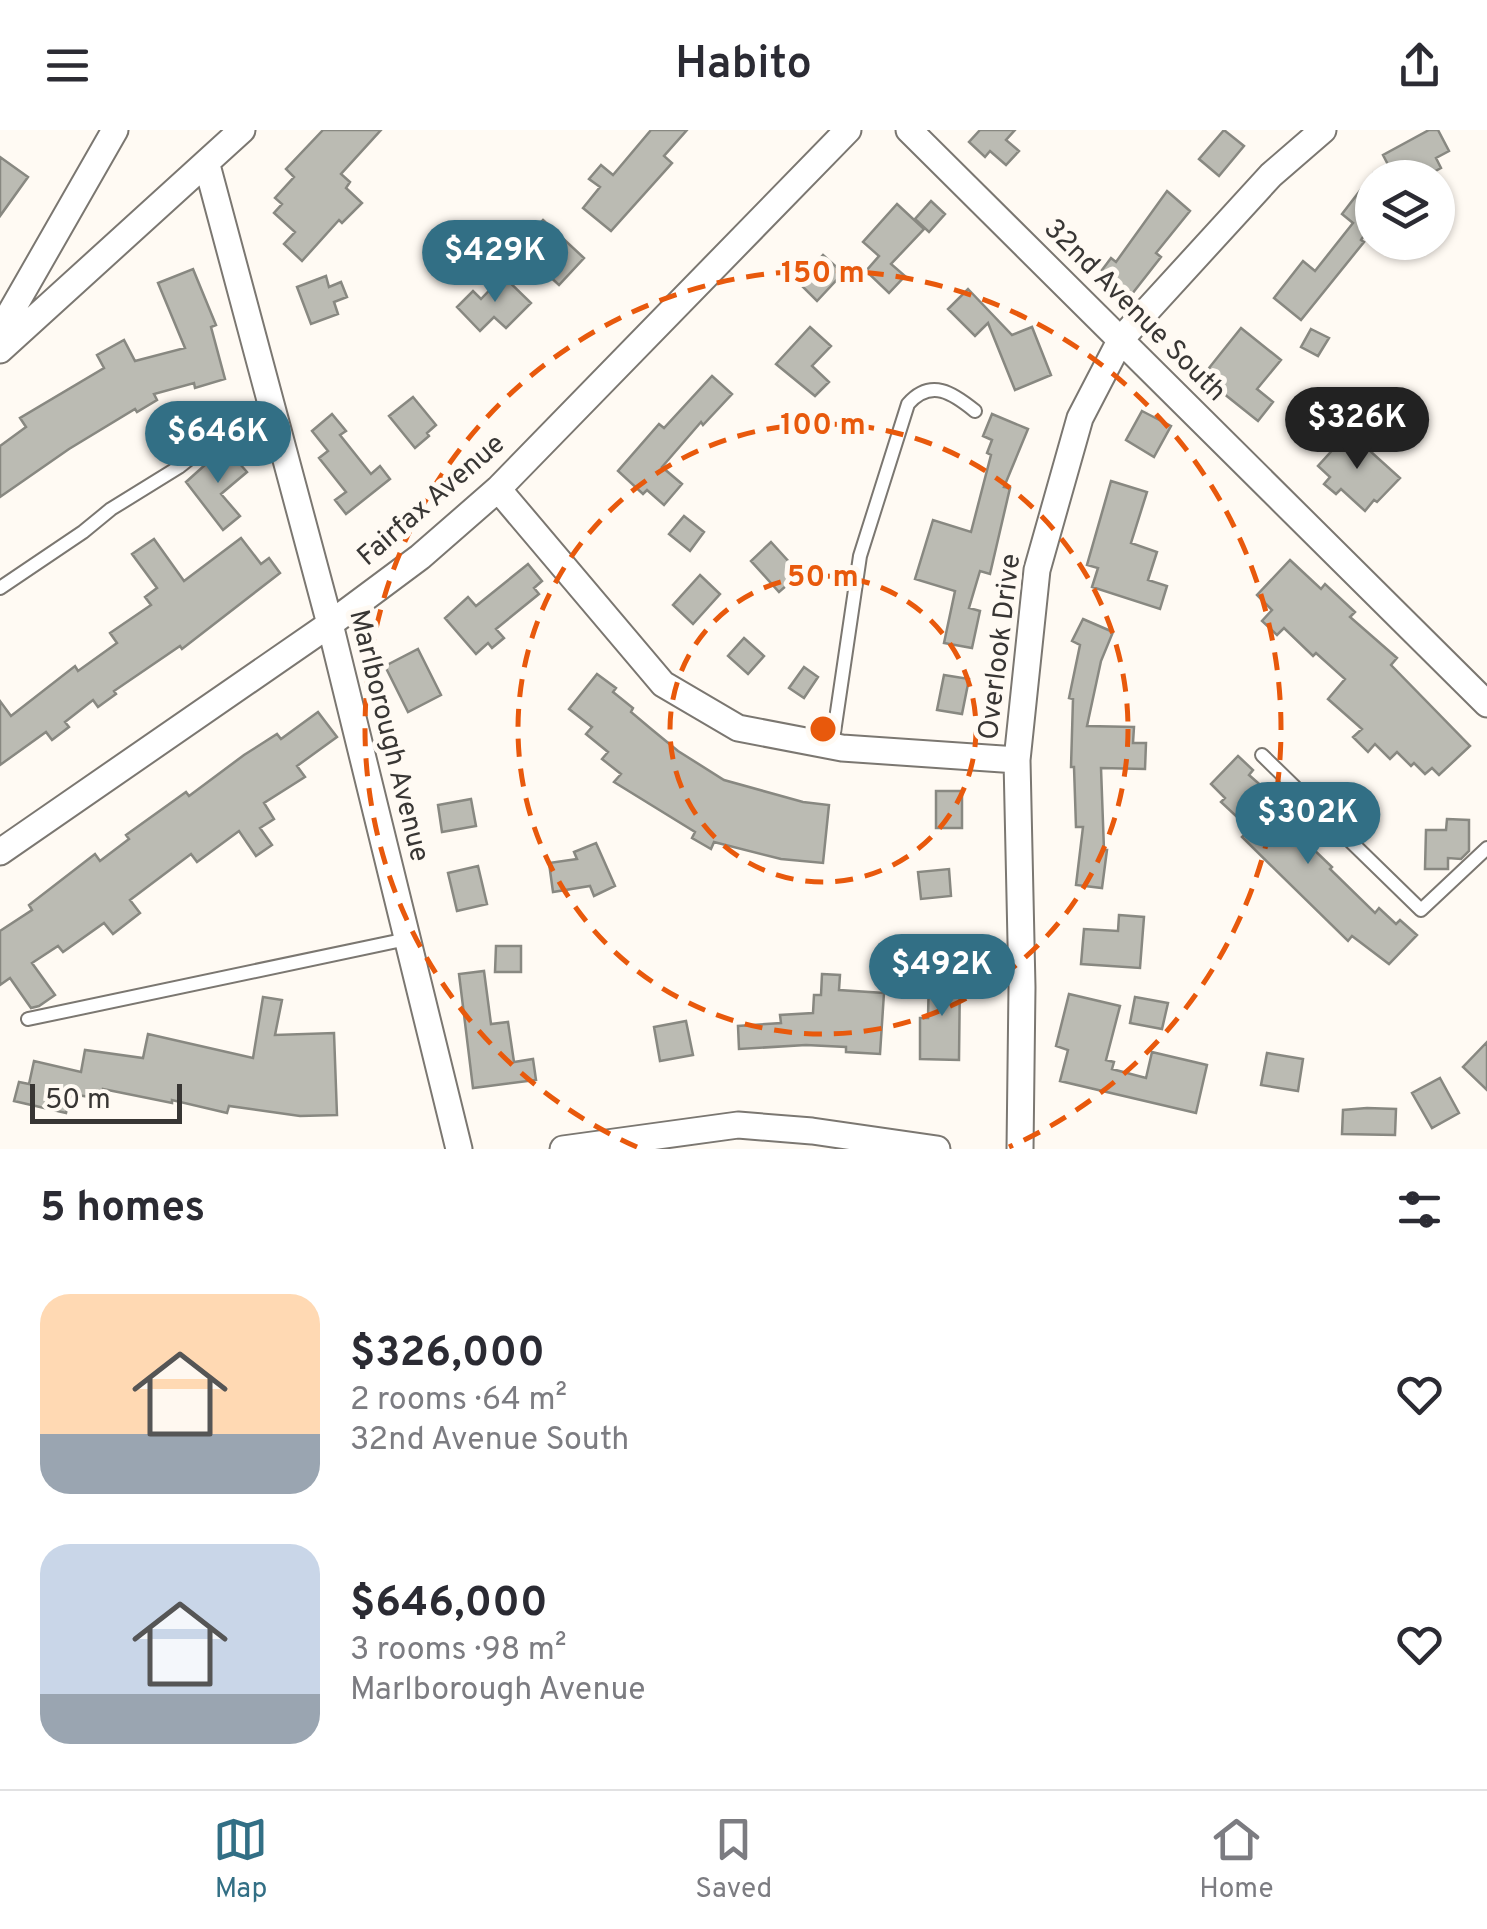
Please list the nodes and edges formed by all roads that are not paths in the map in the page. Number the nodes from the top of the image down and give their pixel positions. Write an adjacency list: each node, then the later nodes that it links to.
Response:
1 (115, 130): 7 (street)
2 (242, 130): 6 (street)
3 (848, 130): 12 (street, Fairfax Avenue)
4 (909, 130): 8 (street, 32nd Avenue South)
5 (1323, 130): 8 (street, Overlook Drive)
6 (207, 165): 9 (street); 10 (street, Marlborough Avenue)
7 (0, 332)
8 (1121, 340): 15 (street, 32nd Avenue South); 18 (street, Overlook Drive)
9 (0, 350)
10 (271, 403): 13 (lane); 14 (street, Marlborough Avenue)
11 (975, 411): 16 (lane)
12 (498, 489): 14 (street, Fairfax Avenue); 16 (street)
13 (0, 588)
14 (330, 624): 20 (street, Fairfax Avenue); 21 (street, Marlborough Avenue)
15 (1487, 704)
16 (832, 746): 18 (street)
17 (1262, 754): 19 (lane)
18 (1018, 760): 26 (street, Overlook Drive)
19 (1487, 848)
20 (0, 852)
21 (407, 939): 22 (lane); 23 (street, Marlborough Avenue)
22 (28, 1018)
23 (459, 1149)
24 (563, 1149): 25 (street)
25 (937, 1149)
26 (1020, 1149)

